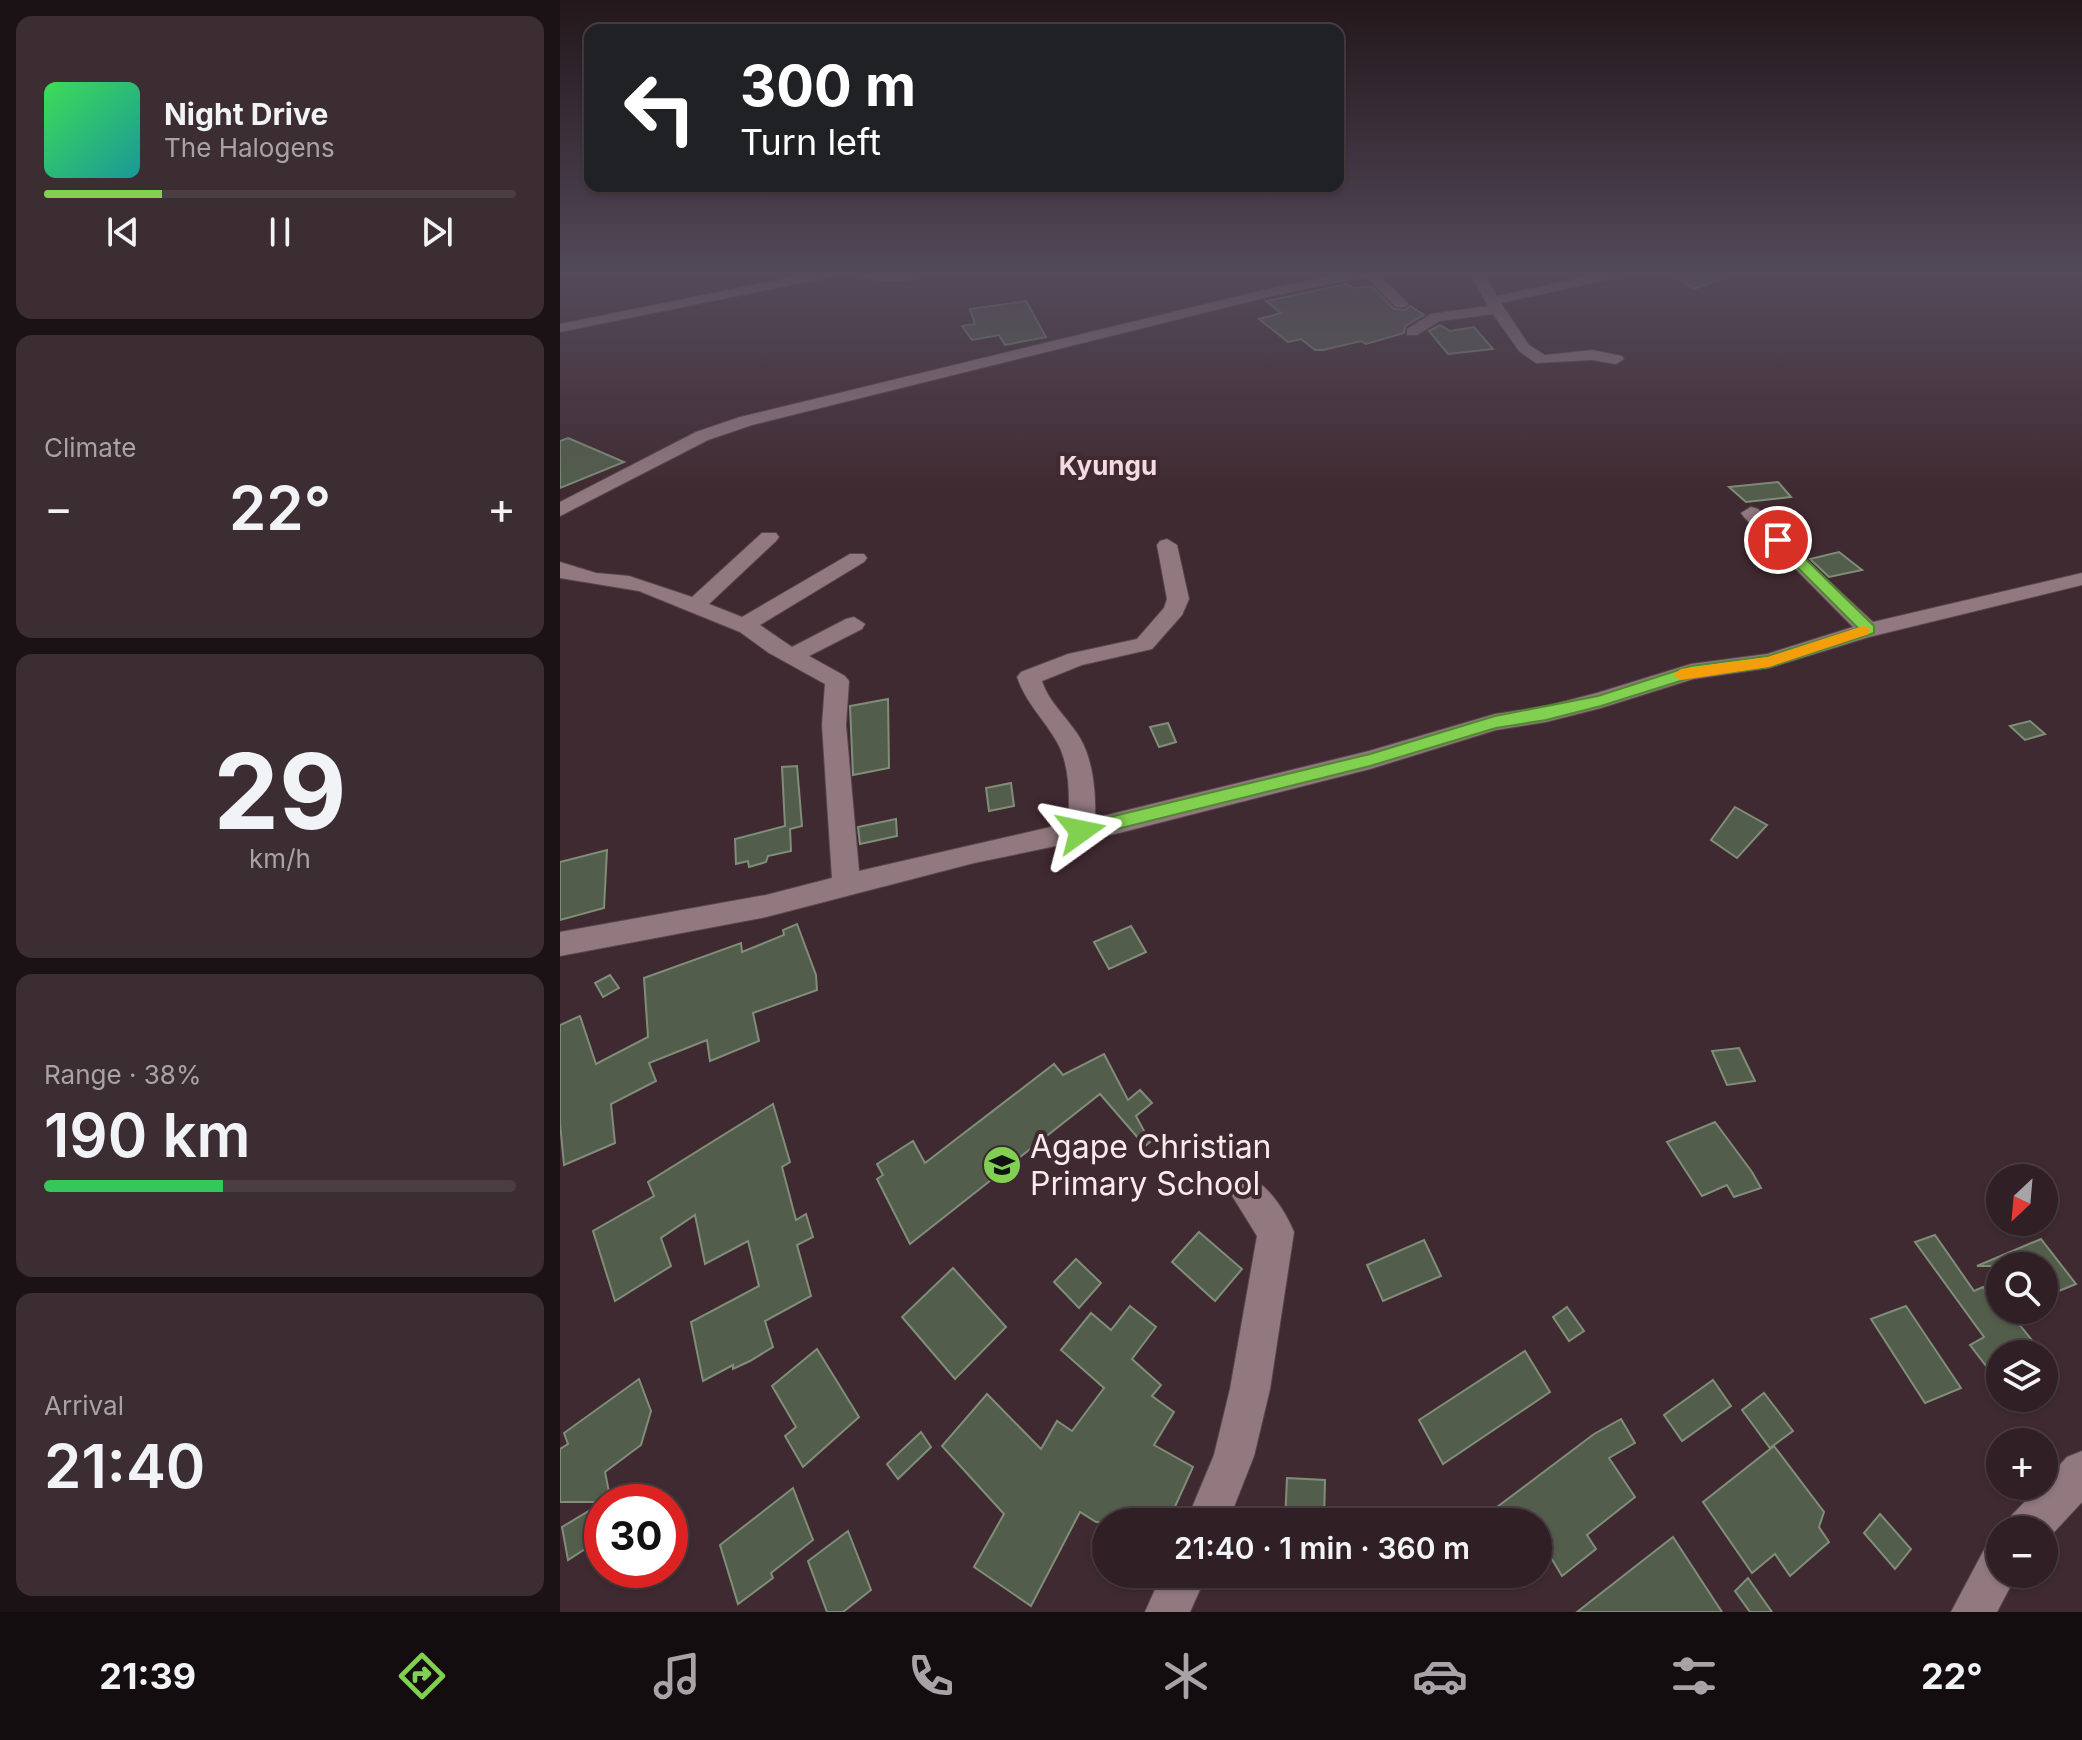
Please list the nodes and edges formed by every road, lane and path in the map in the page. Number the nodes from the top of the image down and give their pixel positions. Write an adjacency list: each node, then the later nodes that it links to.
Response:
1 (1051, 346): 4 (street)
2 (1523, 346): 3 (street)
3 (1616, 359)
4 (560, 510)
5 (1751, 513): 14 (street)
6 (769, 537): 11 (street)
7 (1167, 545): 16 (street)
8 (857, 558): 13 (street)
9 (560, 568): 11 (street)
10 (2082, 579): 14 (street)
11 (695, 606): 13 (street)
12 (854, 624): 15 (street)
13 (744, 625): 15 (street)
14 (1869, 630): 16 (street)
15 (791, 656): 17 (street)
16 (1081, 831): 17 (street)
17 (846, 887): 18 (street)
18 (560, 944)
19 (1248, 1194): 21 (street)
20 (2082, 1472): 22 (street)
21 (1213, 1508)
22 (2040, 1516)
23 (1178, 1588): 25 (street)
24 (1986, 1588): 26 (street)
25 (1167, 1612)
26 (1973, 1612)

